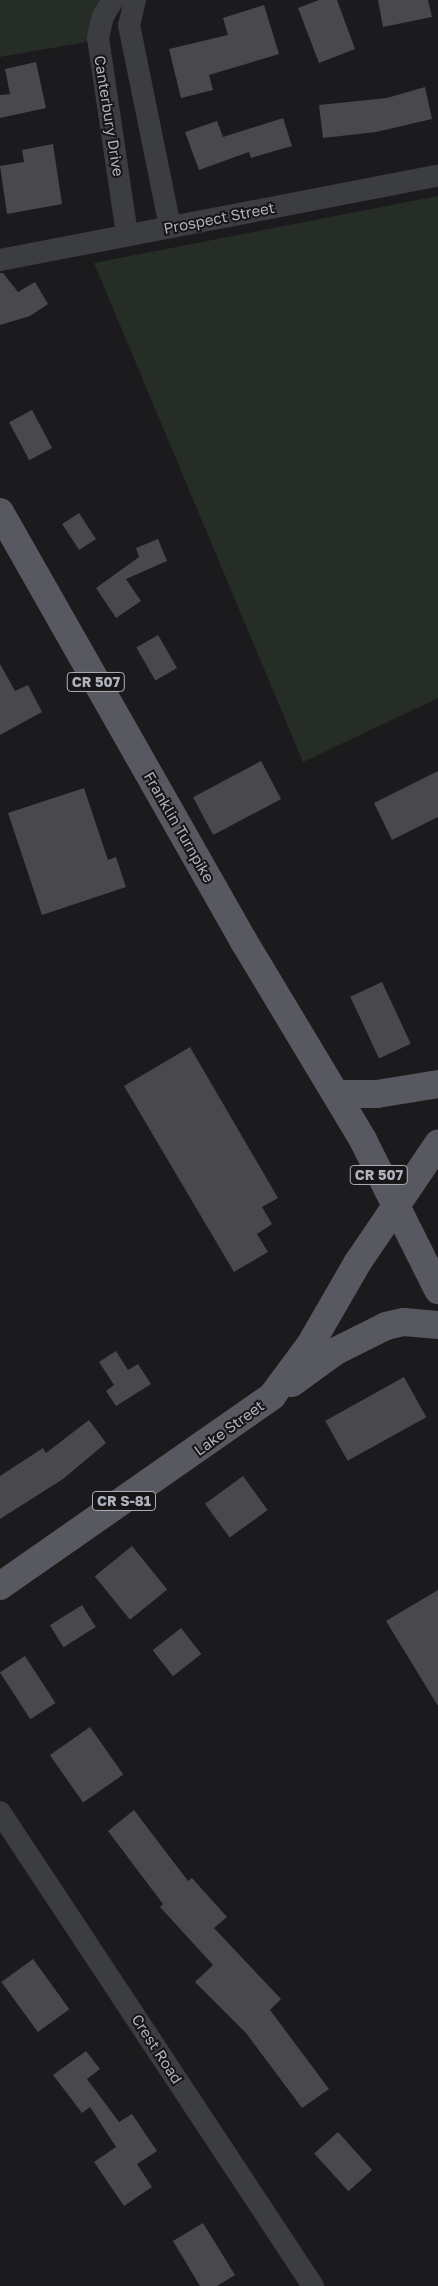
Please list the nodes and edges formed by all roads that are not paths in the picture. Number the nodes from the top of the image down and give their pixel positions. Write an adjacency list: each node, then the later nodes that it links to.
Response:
1 (113, 0): 5 (street, Canterbury Drive)
2 (135, 0): 4 (street)
3 (438, 176): 4 (street, Prospect Street)
4 (170, 227): 5 (street, Prospect Street)
5 (127, 235): 6 (street, Prospect Street)
6 (0, 260)
7 (0, 512): 9 (main road, Franklin Turnpike / CR 507)
8 (438, 1084): 9 (main road)
9 (336, 1094): 11 (main road, Franklin Turnpike / CR 507)
10 (438, 1144): 11 (main road, Lake Street)
11 (396, 1210): 12 (main road, CR 507); 14 (main road, Lake Street / CR S-81)
12 (438, 1290)
13 (438, 1325): 14 (main road)
14 (272, 1396): 15 (main road, Lake Street / CR S-81)
15 (0, 1586)
16 (0, 1812): 17 (street, Crest Road)
17 (314, 2286)

